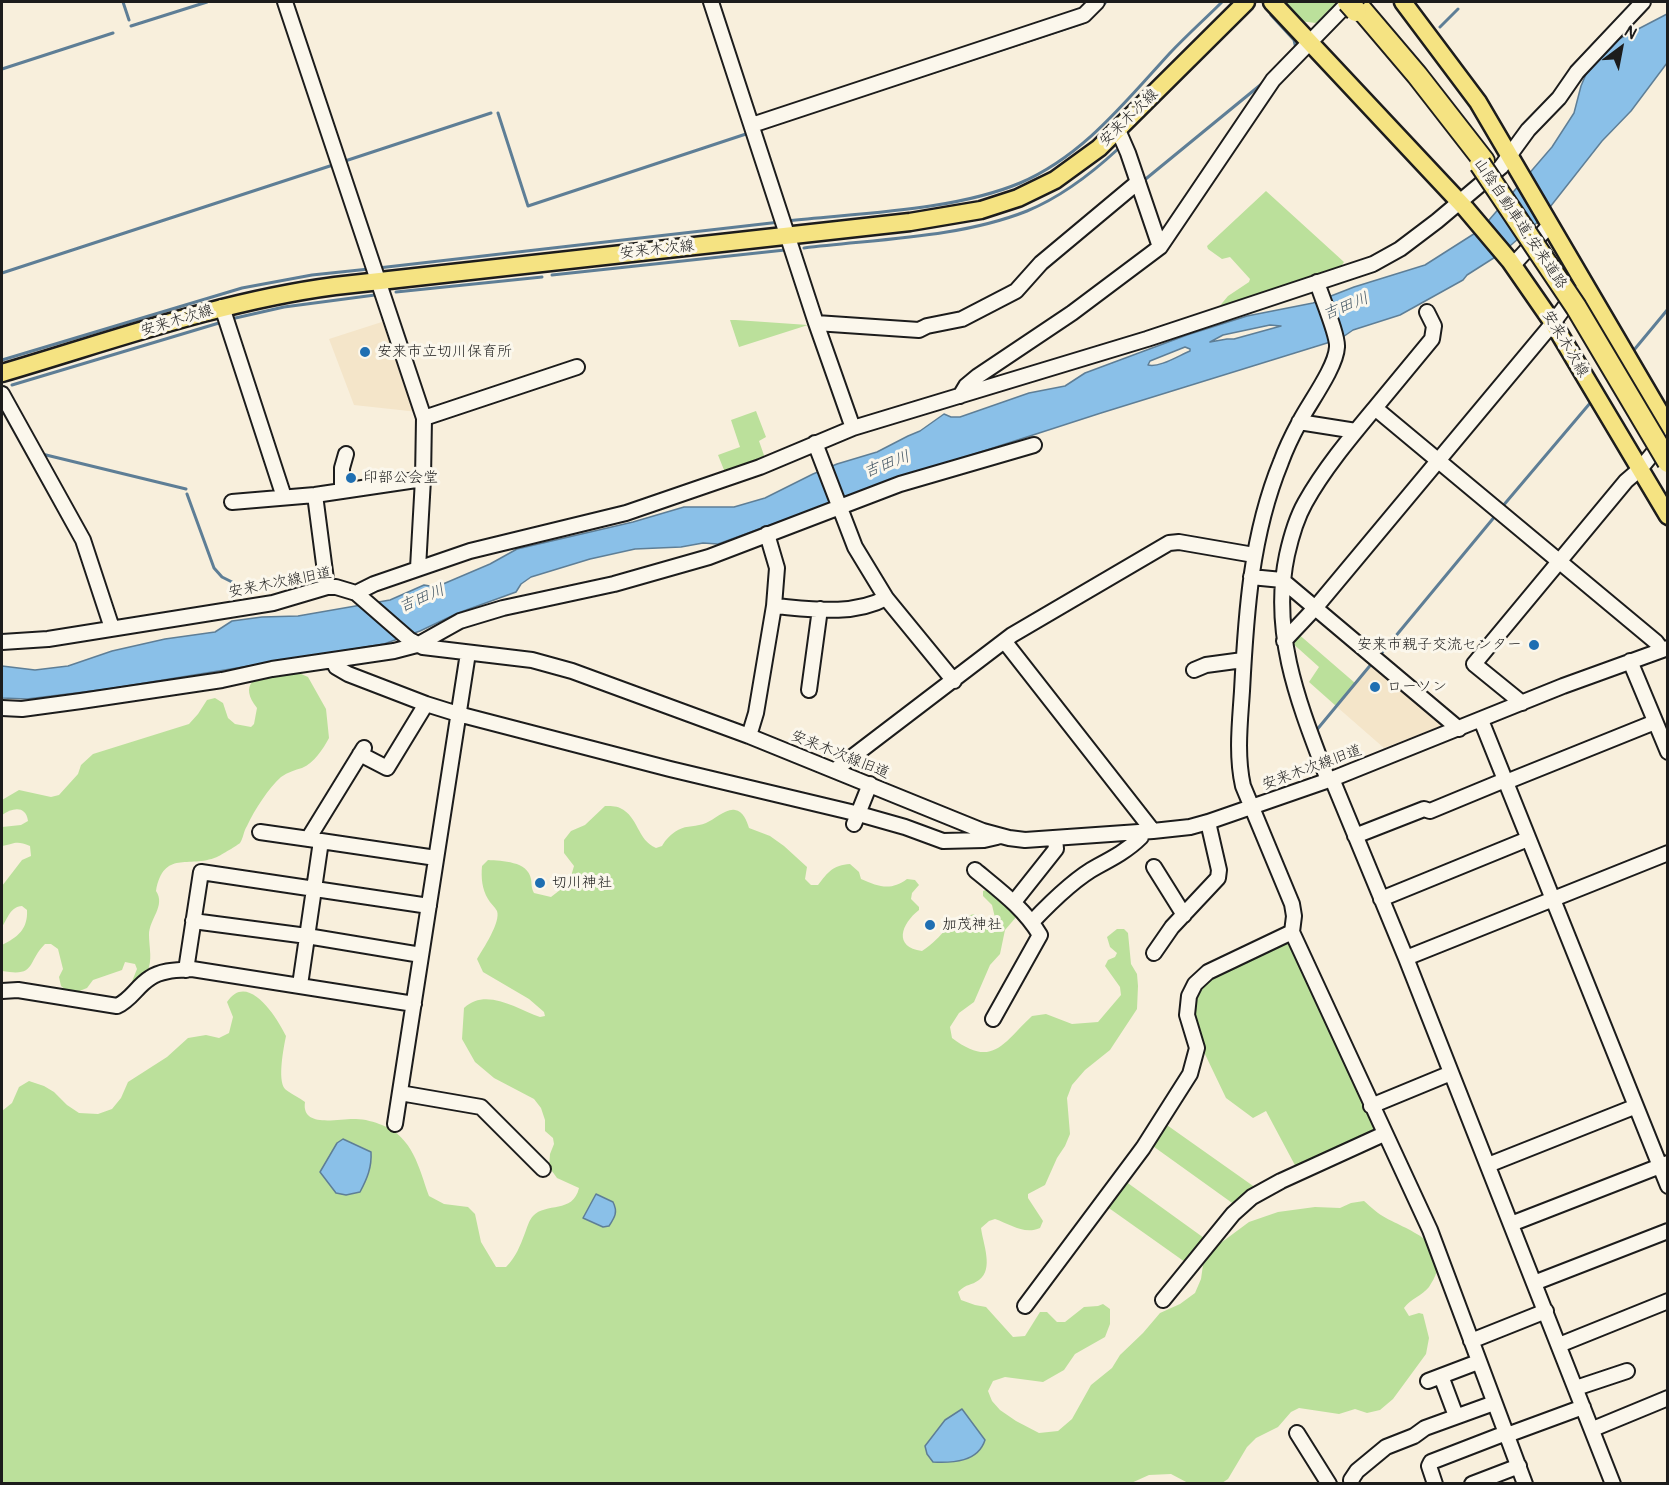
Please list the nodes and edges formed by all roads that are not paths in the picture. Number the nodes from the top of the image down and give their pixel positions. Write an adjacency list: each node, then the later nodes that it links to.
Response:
1 (285, 2): 20 (street)
2 (711, 2): 10 (street)
3 (1097, 2): 10 (street)
4 (1246, 2): 11 (main road, 安来木次線)
5 (1272, 2): 9 (main road, 安来木次線)
6 (1403, 2): 12 (main road)
7 (1643, 2): 12 (street)
8 (1354, 5): 9 (street); 13 (highway, 山陰自動車道;安来道路)
9 (1309, 41): 15 (main road, 安来木次線); 18 (street)
10 (752, 125): 17 (street)
11 (1118, 130): 14 (street); 17 (main road, 安来木次線)
12 (1511, 157): 15 (street); 16 (main road)
13 (1482, 163): 40 (highway, 山陰自動車道;安来道路); 43 (highway, 山陰自動車道;安来道路, bridge)
14 (1138, 182): 18 (street); 25 (street)
15 (1463, 206): 19 (main road, 安来木次線); 22 (street)
16 (1549, 224): 19 (street); 21 (main road)
17 (787, 236): 20 (main road, 安来木次線); 25 (street)
18 (1160, 247): 30 (street)
19 (1511, 263): 26 (main road, 安来木次線)
20 (379, 281): 23 (main road, 安来木次線); 32 (street)
21 (1583, 282): 26 (street); 34 (main road)
22 (1317, 284): 30 (street); 33 (street)
23 (222, 307): 28 (main road, 安来木次線); 48 (street)
24 (1427, 312): 31 (street)
25 (816, 323): 35 (street)
26 (1553, 323): 42 (street); 44 (main road, 安来木次線)
27 (577, 367): 32 (street)
28 (2, 374)
29 (2, 394): 64 (street)
30 (960, 396): 35 (street)
31 (1375, 408): 36 (street); 42 (street)
32 (424, 418): 45 (street)
33 (1299, 422): 36 (street); 53 (street)
34 (1668, 426)
35 (853, 428): 39 (street)
36 (1356, 431): 57 (street)
37 (1668, 435): 44 (street)
38 (1034, 445): 50 (street)
39 (815, 446): 50 (street); 55 (street)
40 (1668, 452)
41 (346, 454): 46 (street)
42 (1438, 460): 54 (street); 62 (street)
43 (1668, 462)
44 (1640, 469): 51 (main road, 安来木次線); 54 (street)
45 (423, 479): 46 (street); 55 (street)
46 (342, 491): 47 (street)
47 (315, 495): 48 (street); 58 (street)
48 (284, 497): 49 (street)
49 (232, 502)
50 (838, 506): 52 (street); 60 (street)
51 (1668, 516)
52 (767, 534): 61 (street); 67 (street)
53 (1254, 555): 56 (street); 68 (street)
54 (1560, 561): 69 (street); 78 (street)
55 (418, 568): 59 (street)
56 (1251, 577): 57 (street); 72 (street)
57 (1282, 580): 62 (street); 65 (street)
58 (327, 587): 59 (street, 安来木次線旧道); 64 (street, 安来木次線旧道)
59 (358, 594): 67 (street, 安来木次線旧道)
60 (886, 598): 63 (street); 75 (street)
61 (774, 606): 63 (street); 84 (street)
62 (1316, 607): 65 (street); 83 (street)
63 (820, 609): 76 (street)
64 (112, 628): 66 (street, 安来木次線旧道)
65 (1284, 641): 87 (street)
66 (2, 642)
67 (413, 642): 70 (street, 安来木次線旧道); 71 (street)
68 (1005, 642): 75 (street); 94 (street)
69 (1665, 649): 73 (street, 安来木次線旧道)
70 (468, 653): 80 (street); 84 (street, 安来木次線旧道)
71 (333, 660): 77 (street); 79 (street)
72 (1243, 660): 74 (street); 90 (street)
73 (1630, 661): 78 (street, 安来木次線旧道); 82 (street)
74 (1194, 670)
75 (954, 681): 86 (street)
76 (809, 690)
77 (426, 704): 80 (street); 99 (street)
78 (1522, 704): 81 (street, 安来木次線旧道)
79 (2, 708)
80 (458, 714): 91 (street); 101 (street)
81 (1481, 720): 83 (street, 安来木次線旧道); 88 (street)
82 (1655, 722): 85 (street); 88 (street)
83 (1459, 729): 87 (street, 安来木次線旧道)
84 (749, 736): 86 (street, 安来木次線旧道)
85 (1668, 752)
86 (836, 770): 89 (street, 安来木次線旧道)
87 (1330, 779): 90 (street, 安来木次線旧道); 96 (street)
88 (1505, 781): 96 (street); 98 (street)
89 (870, 784): 91 (street); 95 (street, 安来木次線旧道)
90 (1251, 808): 92 (street, 安来木次線旧道); 112 (street)
91 (856, 819): 95 (street)
92 (1208, 822): 94 (street, 安来木次線旧道); 109 (street)
93 (260, 832): 99 (street)
94 (1147, 832): 97 (street, 安来木次線旧道); 111 (street)
95 (1002, 836): 97 (street, 安来木次線旧道)
96 (1355, 836): 105 (street)
97 (1055, 838): 107 (street)
98 (1528, 839): 105 (street); 106 (street)
99 (314, 840): 101 (street); 104 (street)
100 (1668, 854): 106 (street)
101 (436, 858): 108 (street)
102 (1154, 867): 109 (street)
103 (975, 870): 107 (street)
104 (314, 889): 108 (street); 110 (street); 113 (street)
105 (1382, 899): 116 (street)
106 (1551, 900): 116 (street); 125 (street)
107 (1014, 902): 111 (street)
108 (429, 906): 115 (street)
109 (1184, 915): 114 (street)
110 (193, 921): 113 (street); 117 (street)
111 (1032, 922): 121 (street)
112 (1292, 932): 124 (street); 137 (street)
113 (307, 936): 115 (street); 118 (street)
114 (1154, 953)
115 (421, 955): 120 (street)
116 (1406, 958): 122 (street)
117 (186, 970): 118 (street); 119 (street)
118 (300, 985): 120 (street)
119 (2, 991)
120 (414, 1004): 123 (street)
121 (993, 1019)
122 (1451, 1073): 124 (street); 128 (street)
123 (400, 1093): 126 (street); 130 (street)
124 (1371, 1106): 127 (street)
125 (1634, 1107): 128 (street); 129 (street)
126 (395, 1124)
127 (1384, 1134): 135 (street); 139 (street)
128 (1488, 1165): 132 (street)
129 (1664, 1165): 131 (street); 132 (street)
130 (543, 1169)
131 (1668, 1186)
132 (1510, 1224): 134 (street)
133 (1668, 1232): 134 (street)
134 (1534, 1283): 138 (street)
135 (1163, 1300)
136 (1668, 1301): 140 (street)
137 (1025, 1306)
138 (1546, 1311): 139 (street); 140 (street)
139 (1471, 1341): 141 (street)
140 (1559, 1345): 143 (street)
141 (1478, 1362): 145 (street); 147 (street)
142 (1627, 1371): 143 (street)
143 (1576, 1388): 146 (street)
144 (1668, 1398): 148 (street)
145 (1494, 1403): 147 (street); 150 (street)
146 (1582, 1407): 148 (street); 150 (street)
147 (1456, 1416): 152 (street)
148 (1593, 1429): 157 (street)
149 (1297, 1433): 153 (street)
150 (1506, 1434): 151 (street); 154 (street)
151 (1519, 1466): 155 (street); 156 (street)
152 (1348, 1482)
153 (1329, 1484)
154 (1435, 1484)
155 (1472, 1484)
156 (1525, 1484)
157 (1613, 1484)

